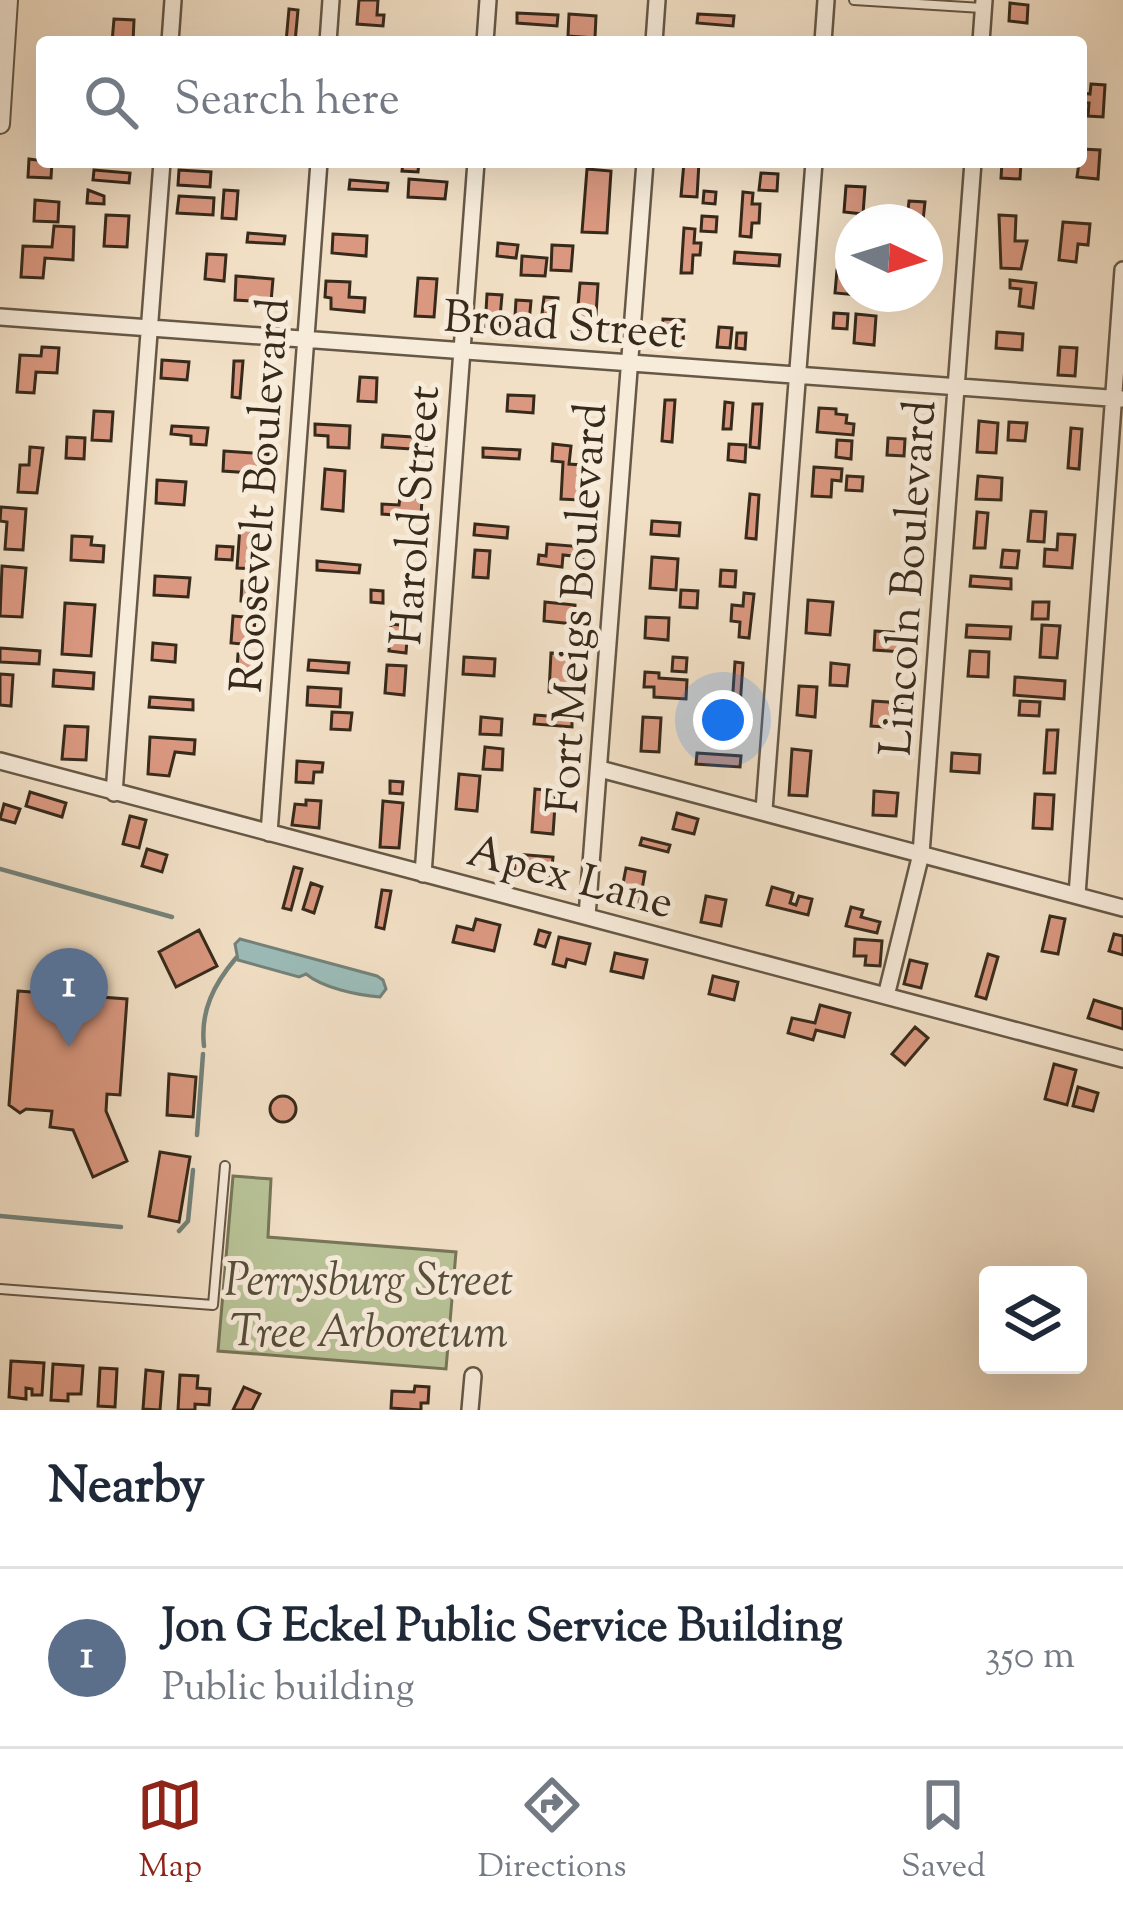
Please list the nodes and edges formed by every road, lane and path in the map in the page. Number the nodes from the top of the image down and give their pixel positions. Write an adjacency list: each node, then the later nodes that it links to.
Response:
1 (8, 0): 15 (street)
2 (173, 0): 9 (street)
3 (331, 0): 10 (street)
4 (488, 0): 11 (street)
5 (657, 0): 12 (street)
6 (826, 0): 13 (street)
7 (854, 0): 8 (lane)
8 (984, 4): 14 (street)
9 (170, 36)
10 (328, 36)
11 (485, 36)
12 (654, 36)
13 (823, 36)
14 (981, 36)
15 (0, 124)
16 (161, 168): 24 (street)
17 (319, 168): 25 (street, Roosevelt Boulevard)
18 (476, 168): 26 (street, Harold Street)
19 (645, 168): 27 (street, Fort Meigs Boulevard)
20 (814, 168): 28 (street)
21 (973, 168): 29 (street, Lincoln Boulevard)
22 (1123, 271): 30 (street)
23 (0, 317): 24 (street, Broad Street)
24 (149, 327): 25 (street, Broad Street); 33 (street)
25 (305, 339): 26 (street, Broad Street); 35 (street, Roosevelt Boulevard)
26 (462, 352): 27 (street, Broad Street); 37 (street, Harold Street)
27 (630, 364): 28 (street, Broad Street); 32 (street, Fort Meigs Boulevard)
28 (798, 376): 29 (street, Broad Street); 34 (street)
29 (956, 388): 30 (street, Broad Street); 36 (street, Lincoln Boulevard)
30 (1118, 399): 38 (street)
31 (0, 761): 33 (street, Apex Lane)
32 (600, 769): 34 (street); 40 (street, Fort Meigs Boulevard)
33 (115, 793): 35 (street, Apex Lane)
34 (764, 810): 36 (street)
35 (269, 833): 37 (street, Apex Lane)
36 (921, 854): 38 (street); 41 (street, Lincoln Boulevard)
37 (423, 874): 40 (street, Apex Lane)
38 (1077, 895): 39 (street)
39 (1123, 908)
40 (586, 916): 41 (street, Apex Lane)
41 (886, 996): 42 (street, Apex Lane)
42 (1123, 1059)
43 (225, 1166): 44 (lane)
44 (0, 1289)
45 (472, 1376): 46 (street)
46 (470, 1410)

